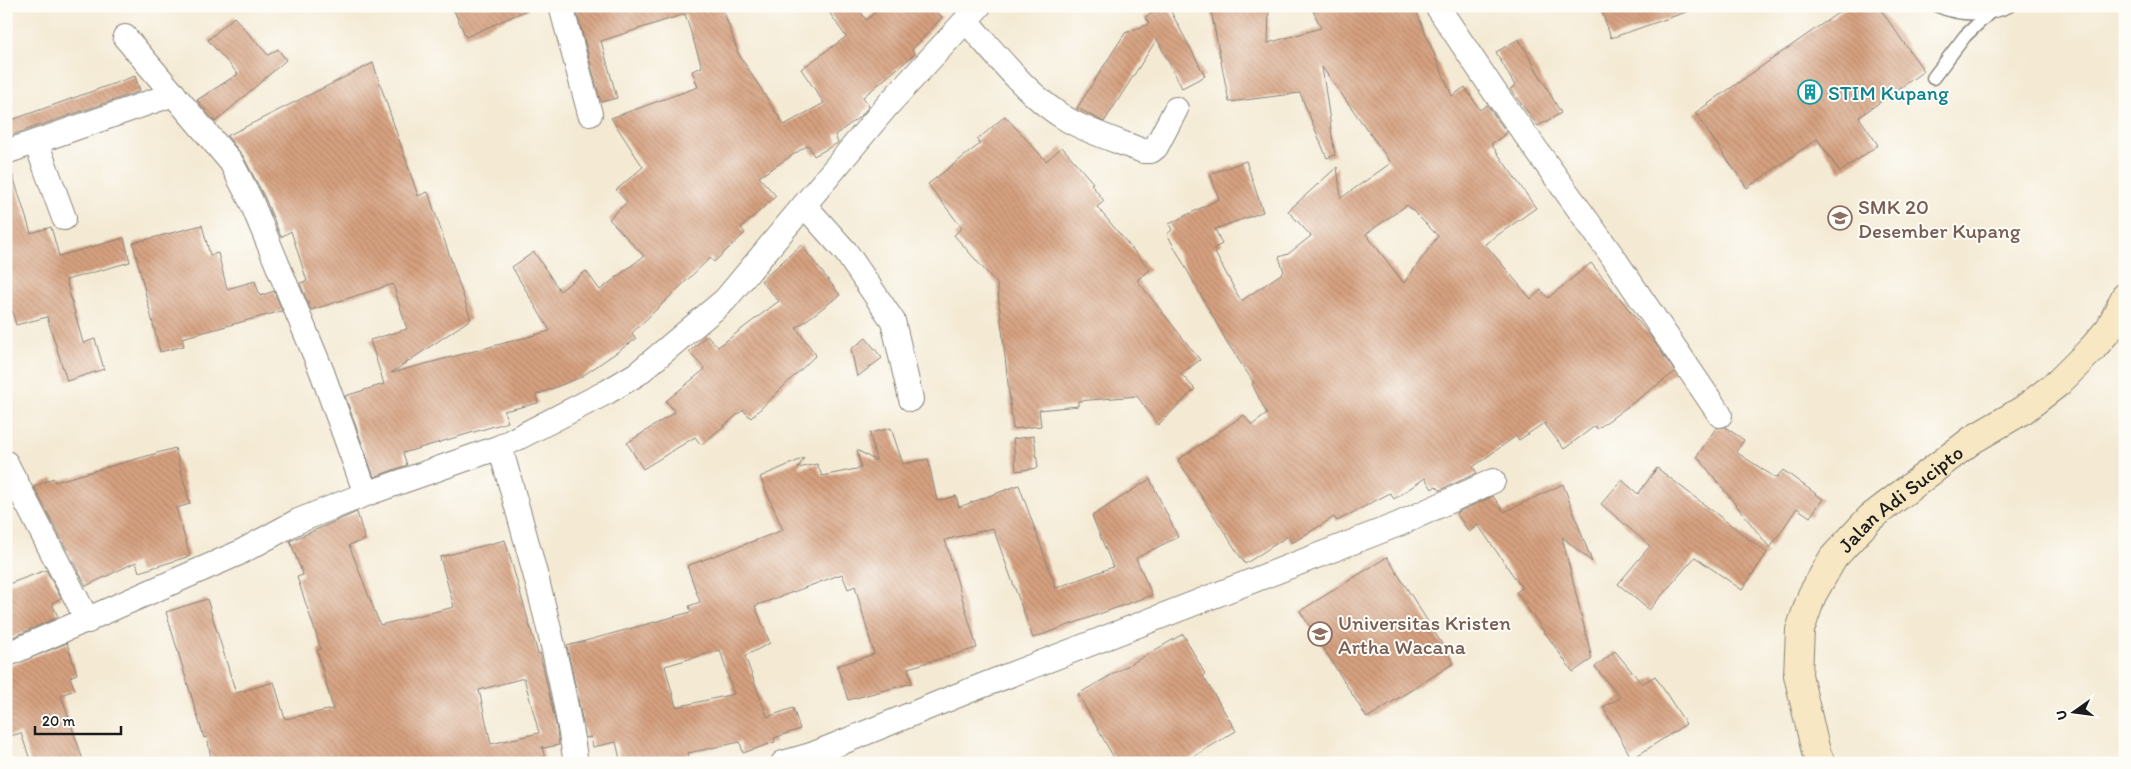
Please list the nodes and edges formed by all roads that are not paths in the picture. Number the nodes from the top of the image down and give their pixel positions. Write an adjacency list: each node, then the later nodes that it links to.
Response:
1 (561, 6): 11 (street)
2 (1437, 6): 18 (street)
3 (1938, 6): 6 (lane)
4 (2009, 6): 6 (lane)
5 (970, 12): 10 (street); 14 (street)
6 (1988, 14): 8 (lane)
7 (125, 37): 9 (street)
8 (1933, 78)
9 (174, 94): 12 (street); 22 (street)
10 (1176, 109)
11 (590, 114)
12 (36, 142): 13 (street); 15 (street)
13 (6, 152)
14 (805, 206): 17 (street); 19 (street)
15 (64, 218)
16 (2125, 297): 27 (main road, Jalan Adi Sucipto)
17 (911, 399)
18 (1720, 415)
19 (500, 447): 22 (street); 25 (street)
20 (6, 463): 23 (street)
21 (1493, 481): 26 (street)
22 (366, 494): 23 (street)
23 (88, 621): 24 (street)
24 (6, 655)
25 (576, 763)
26 (783, 763)
27 (1821, 763)

